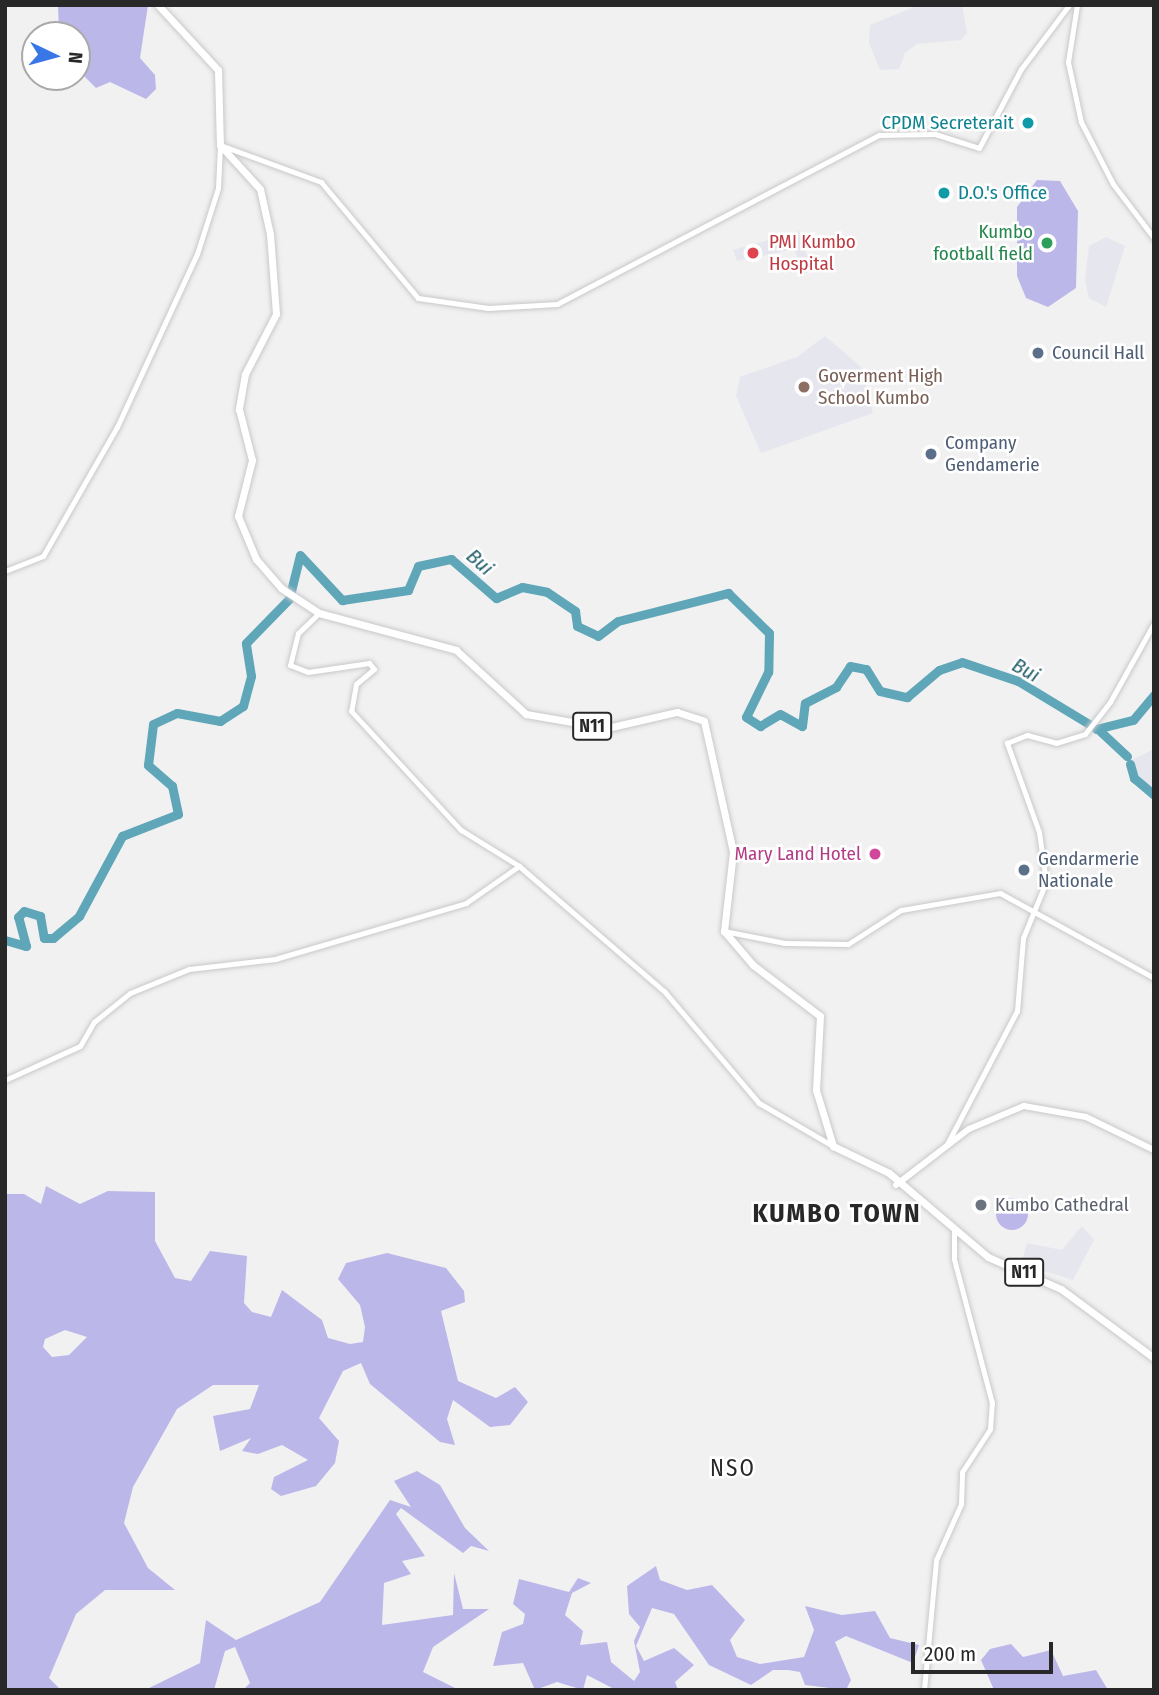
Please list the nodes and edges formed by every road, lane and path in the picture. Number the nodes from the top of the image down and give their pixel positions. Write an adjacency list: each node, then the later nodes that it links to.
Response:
1 (158, 5): 4 (highway)
2 (1069, 5): 4 (street)
3 (1077, 5): 5 (street)
4 (220, 145): 6 (street); 7 (highway, N11)
5 (1154, 238)
6 (5, 571)
7 (319, 613): 9 (street); 11 (highway, N11)
8 (1154, 623): 10 (street)
9 (519, 866): 13 (street); 14 (street)
10 (1034, 914): 11 (street); 12 (street); 15 (street)
11 (724, 931): 14 (highway)
12 (1154, 978)
13 (5, 1080)
14 (833, 1146): 17 (highway, N11)
15 (946, 1146): 16 (main road); 17 (main road)
16 (1154, 1150)
17 (896, 1185): 18 (highway, N11)
18 (954, 1230): 19 (highway, N11); 20 (street)
19 (1154, 1358)
20 (924, 1690)

